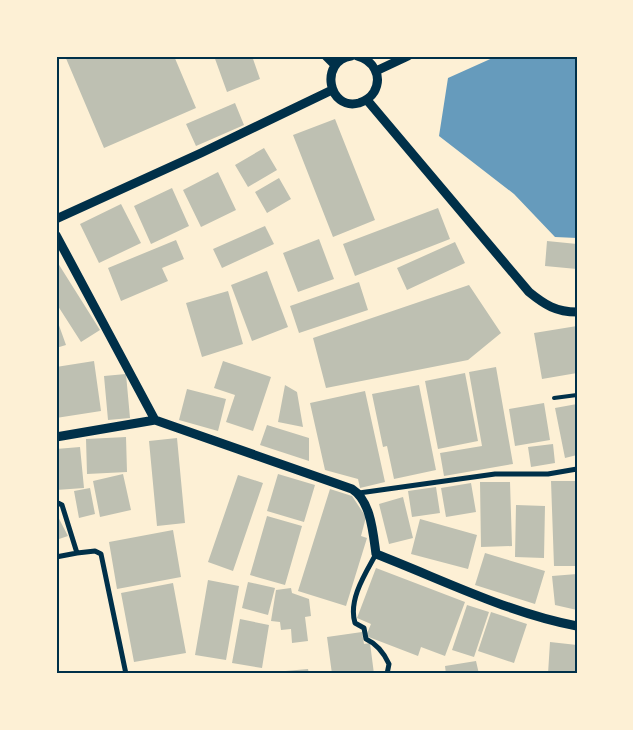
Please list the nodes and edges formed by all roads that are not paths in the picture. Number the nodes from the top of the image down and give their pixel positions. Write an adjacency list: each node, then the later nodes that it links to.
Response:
1 (326, 56): 5 (street)
2 (351, 56): 5 (street)
3 (357, 56): 6 (street)
4 (408, 56): 6 (street)
5 (335, 65): 7 (street)
6 (376, 71): 8 (street)
7 (332, 90): 8 (street); 9 (street)
8 (366, 100): 11 (street)
9 (56, 219)
10 (56, 235): 14 (street)
11 (577, 312)
12 (577, 396): 13 (lane)
13 (554, 398)
14 (155, 420): 15 (street); 17 (street)
15 (56, 437)
16 (577, 469): 17 (street)
17 (358, 493): 20 (street)
18 (56, 502): 19 (street)
19 (77, 553): 21 (street); 23 (street)
20 (376, 554): 22 (street); 24 (street)
21 (56, 557)
22 (577, 626)
23 (126, 674)
24 (387, 674)

